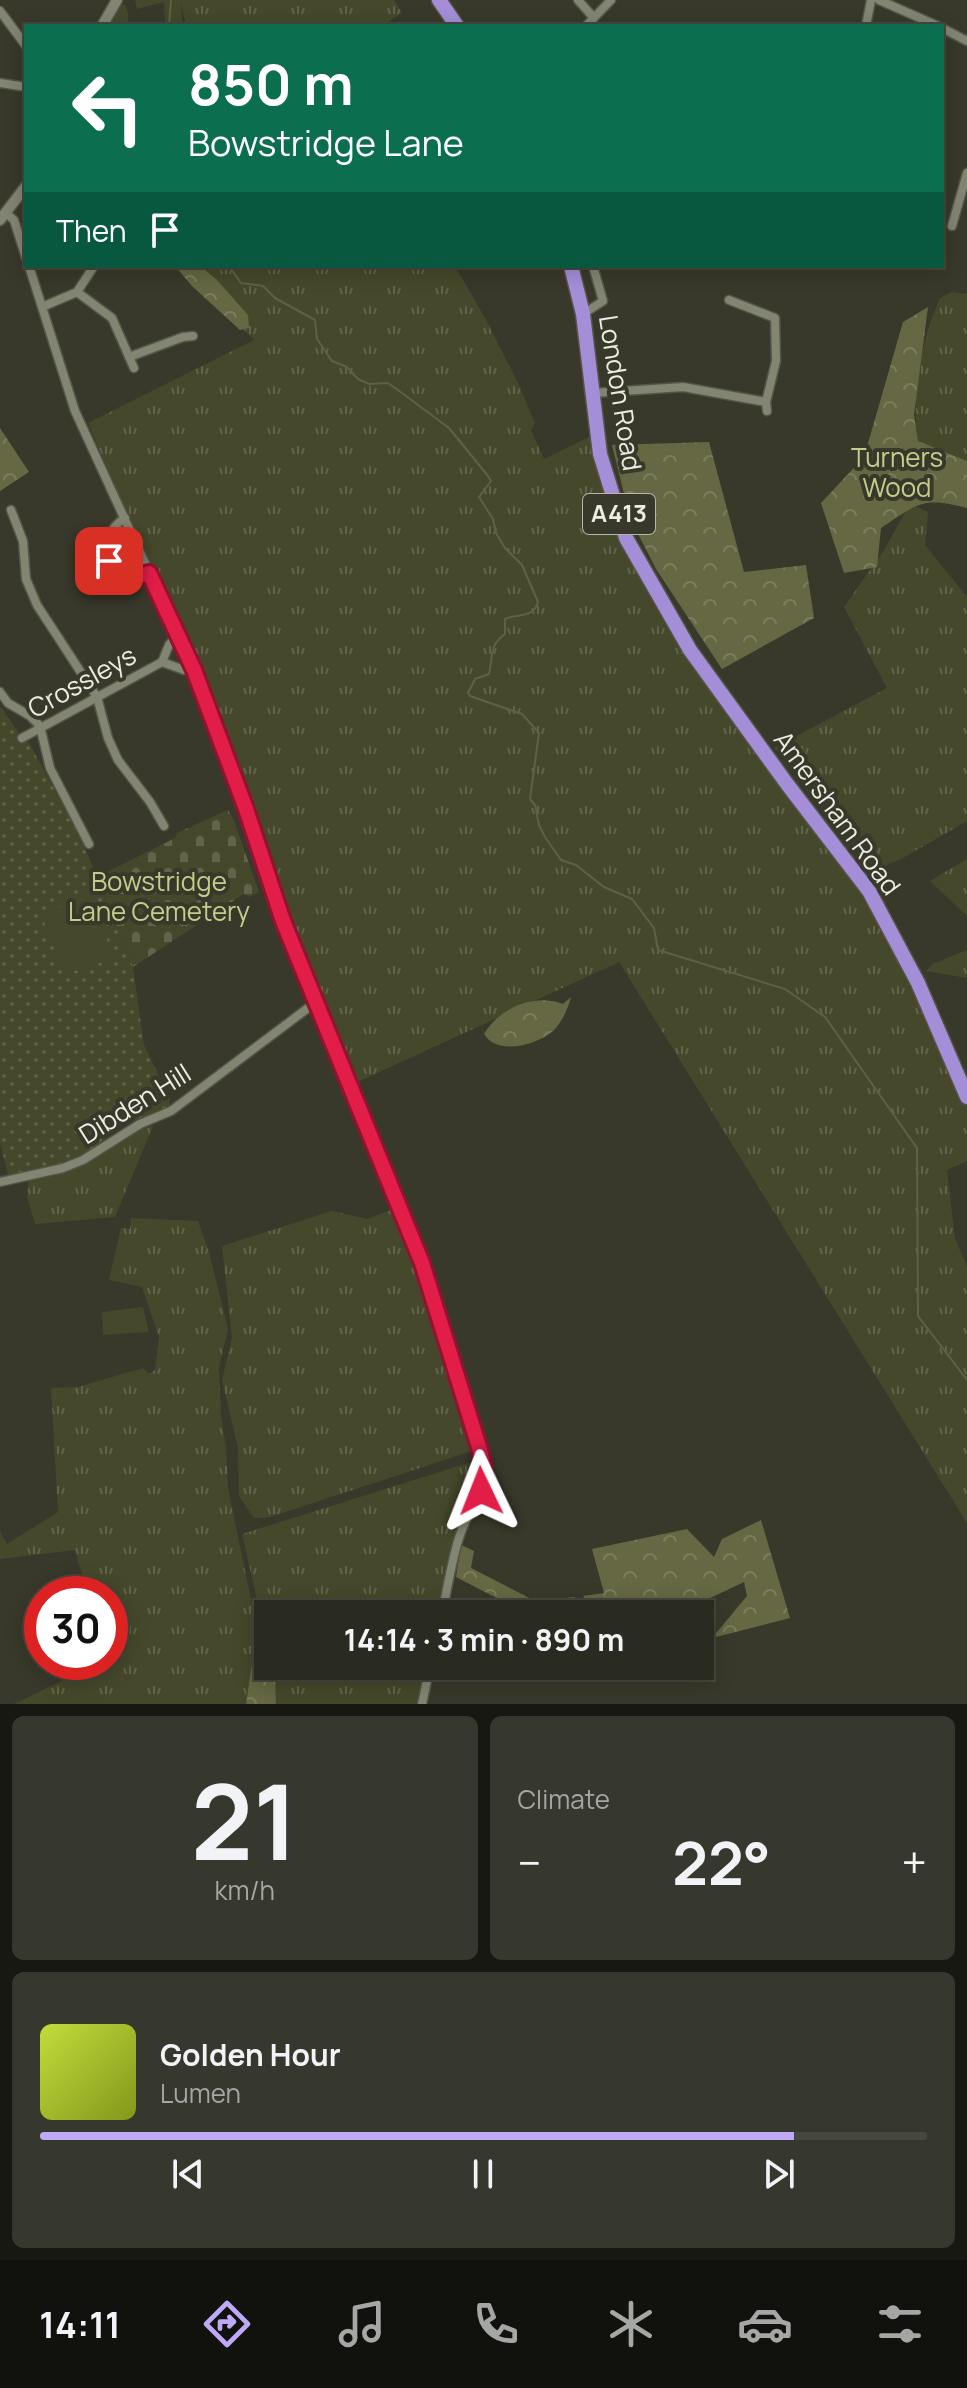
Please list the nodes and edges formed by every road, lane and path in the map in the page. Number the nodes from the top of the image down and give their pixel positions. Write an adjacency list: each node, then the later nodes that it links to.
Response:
1 (117, 0): 8 (street)
2 (439, 0): 9 (highway)
3 (578, 0): 10 (street)
4 (611, 0): 10 (street)
5 (871, 0): 11 (street)
6 (879, 0): 12 (street)
7 (0, 11): 15 (street)
8 (103, 24)
9 (456, 24)
10 (589, 24)
11 (866, 24)
12 (933, 24)
13 (944, 29): 14 (street)
14 (967, 41)
15 (24, 43)
16 (0, 83): 17 (street)
17 (24, 87)
18 (967, 173): 21 (street)
19 (24, 189): 22 (street)
20 (950, 190): 21 (street)
21 (960, 194): 23 (street)
22 (4, 217): 24 (street)
23 (952, 226)
24 (24, 252)
25 (30, 268): 31 (street)
26 (93, 268): 29 (street)
27 (572, 268): 32 (highway, London Road / A413)
28 (594, 268): 32 (street)
29 (77, 292): 31 (street); 34 (street)
30 (729, 300): 36 (street)
31 (42, 307): 38 (street)
32 (583, 314): 36 (highway, London Road / A413)
33 (193, 336): 34 (street)
34 (129, 357): 35 (street)
35 (134, 368)
36 (593, 393): 46 (highway, London Road / A413)
37 (11, 510): 44 (street)
38 (125, 518): 39 (street); 39 (street)
39 (149, 573): 40 (street)
40 (177, 635): 41 (street, Crossleys); 42 (street)
41 (162, 662): 42 (street, Crossleys); 44 (street, Crossleys)
42 (194, 670): 50 (street)
43 (0, 692): 45 (street)
44 (97, 697): 45 (street, Crossleys); 48 (street)
45 (40, 726): 47 (street, Crossleys); 49 (street)
46 (748, 732): 51 (highway, Amersham Road / A413)
47 (22, 738)
48 (164, 826)
49 (89, 844)
50 (316, 1002): 52 (street, Dibden Hill); 53 (street)
51 (967, 1097)
52 (0, 1182)
53 (445, 1600)
54 (427, 1680): 55 (street)
55 (422, 1704)

